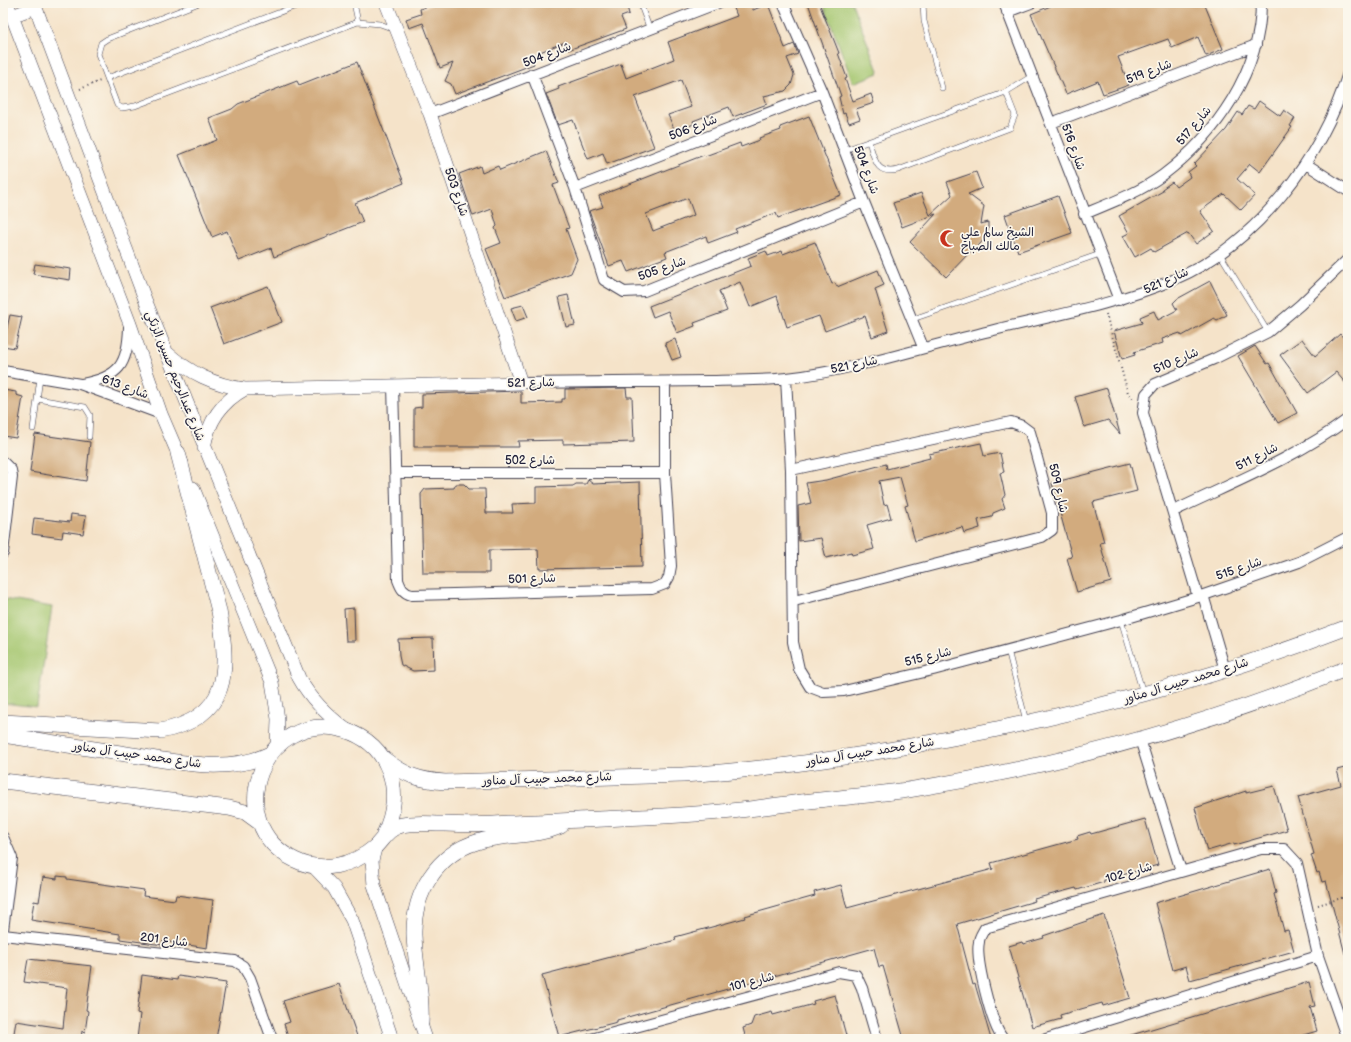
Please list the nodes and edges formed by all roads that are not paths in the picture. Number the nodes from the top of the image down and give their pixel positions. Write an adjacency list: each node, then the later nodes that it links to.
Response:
1 (7, 3): 14 (street, شارع عبدالرحيم حسين الزنكي)
2 (199, 3): 22 (lane)
3 (304, 3): 22 (lane)
4 (354, 3): 15 (lane)
5 (386, 3): 16 (street, شارع 503)
6 (640, 3): 17 (lane)
7 (718, 3): 17 (street, شارع 504)
8 (783, 3): 24 (street, شارع 504)
9 (923, 3): 23 (lane)
10 (1031, 3): 13 (street)
11 (1261, 3): 18 (street, شارع 517)
12 (35, 5): 14 (street); 43 (street, شارع عبدالرحيم حسين الزنكي)
13 (1006, 8): 21 (street, شارع 516)
14 (12, 16): 40 (street, شارع عبدالرحيم حسين الزنكي)
15 (358, 22): 16 (lane); 22 (lane)
16 (398, 30): 26 (street, شارع 503)
17 (650, 30): 20 (street, شارع 504)
18 (1256, 45): 27 (street, شارع 519); 34 (street, شارع 517)
19 (1348, 73): 30 (street, شارع 521)
20 (532, 74): 26 (street, شارع 504); 31 (street, شارع 505)
21 (1032, 76): 25 (lane); 27 (street, شارع 516)
22 (107, 78)
23 (942, 88)
24 (822, 92): 29 (street, شارع 504); 31 (street, شارع 506)
25 (1006, 92): 28 (lane); 28 (lane)
26 (430, 114): 48 (street, شارع 503)
27 (1051, 123): 34 (street, شارع 516)
28 (869, 142): 29 (lane)
29 (845, 150): 33 (street, شارع 504)
30 (1306, 164): 32 (street); 36 (street, شارع 521)
31 (575, 188): 33 (street, شارع 505)
32 (1348, 191)
33 (864, 202): 39 (street, شارع 504)
34 (1084, 214): 35 (street, شارع 516)
35 (1100, 254): 38 (street, شارع 516); 39 (lane)
36 (1220, 254): 38 (street, شارع 521); 41 (lane)
37 (1348, 259): 41 (street, شارع 510)
38 (1119, 300): 42 (street, شارع 521)
39 (913, 319): 42 (street, شارع 504)
40 (130, 324): 49 (street, شارع 613); 53 (street, شارع عبدالرحيم حسين الزنكي)
41 (1268, 332): 63 (street, شارع 510)
42 (923, 347): 46 (street, شارع 521)
43 (165, 351): 51 (street, شارع 521); 57 (street, شارع عبدالرحيم حسين الزنكي)
44 (3, 371): 45 (street, شارع 613)
45 (40, 378): 49 (street, شارع 613); 52 (lane)
46 (786, 378): 47 (street, شارع 521); 60 (street, شارع 515)
47 (666, 382): 48 (street, شارع 521); 62 (street, شارع 501)
48 (521, 383): 50 (street, شارع 521)
49 (80, 384): 53 (street, شارع 613)
50 (392, 386): 51 (street, شارع 521); 61 (street, شارع 501)
51 (245, 389): 57 (street)
52 (38, 399): 55 (lane); 56 (lane)
53 (161, 414): 58 (street, شارع عبدالرحيم حسين الزنكي)
54 (1348, 419): 63 (street, شارع 511)
55 (33, 429)
56 (89, 438)
57 (204, 448): 76 (street, شارع عبدالرحيم حسين الزنكي)
58 (178, 453): 74 (main road); 79 (street, شارع عبدالرحيم حسين الزنكي)
59 (3, 462): 65 (street)
60 (791, 470): 67 (street, شارع 515); 67 (street, شارع 509)
61 (396, 473): 62 (street, شارع 502); 62 (street, شارع 501)
62 (665, 473)
63 (1174, 511): 66 (street)
64 (1348, 536): 66 (street, شارع 515)
65 (3, 553)
66 (1200, 596): 68 (street, شارع 515); 72 (street)
67 (794, 601): 70 (street, شارع 515)
68 (1120, 620): 70 (street, شارع 515); 73 (lane)
69 (1348, 626): 72 (main road, شارع محمد حبيب آل مناور)
70 (1008, 650): 75 (lane)
71 (1348, 668): 78 (main road)
72 (1225, 670): 73 (main road, شارع محمد حبيب آل مناور)
73 (1144, 695): 75 (main road, شارع محمد حبيب آل مناور)
74 (3, 722)
75 (1027, 724): 80 (main road, شارع محمد حبيب آل مناور)
76 (348, 732): 79 (main road); 80 (main road)
77 (3, 735): 79 (main road, شارع محمد حبيب آل مناور)
78 (1140, 739): 82 (main road); 87 (street)
79 (273, 750): 83 (main road)
80 (382, 758): 85 (main road)
81 (3, 780): 83 (main road)
82 (570, 820): 85 (main road); 91 (main road)
83 (260, 824): 86 (main road)
84 (3, 837): 88 (street)
85 (380, 840): 86 (main road); 91 (street)
86 (313, 866): 93 (street)
87 (1181, 872): 90 (street, شارع 102); 97 (street, شارع 102)
88 (3, 930)
89 (3, 935): 92 (street, شارع 201)
90 (1318, 956): 98 (street); 99 (street, شارع 102)
91 (420, 1023): 94 (street)
92 (272, 1039)
93 (392, 1039)
94 (426, 1039)
95 (591, 1039): 96 (street, شارع 101)
96 (877, 1039)
97 (1003, 1039)
98 (1046, 1039)
99 (1347, 1039)

